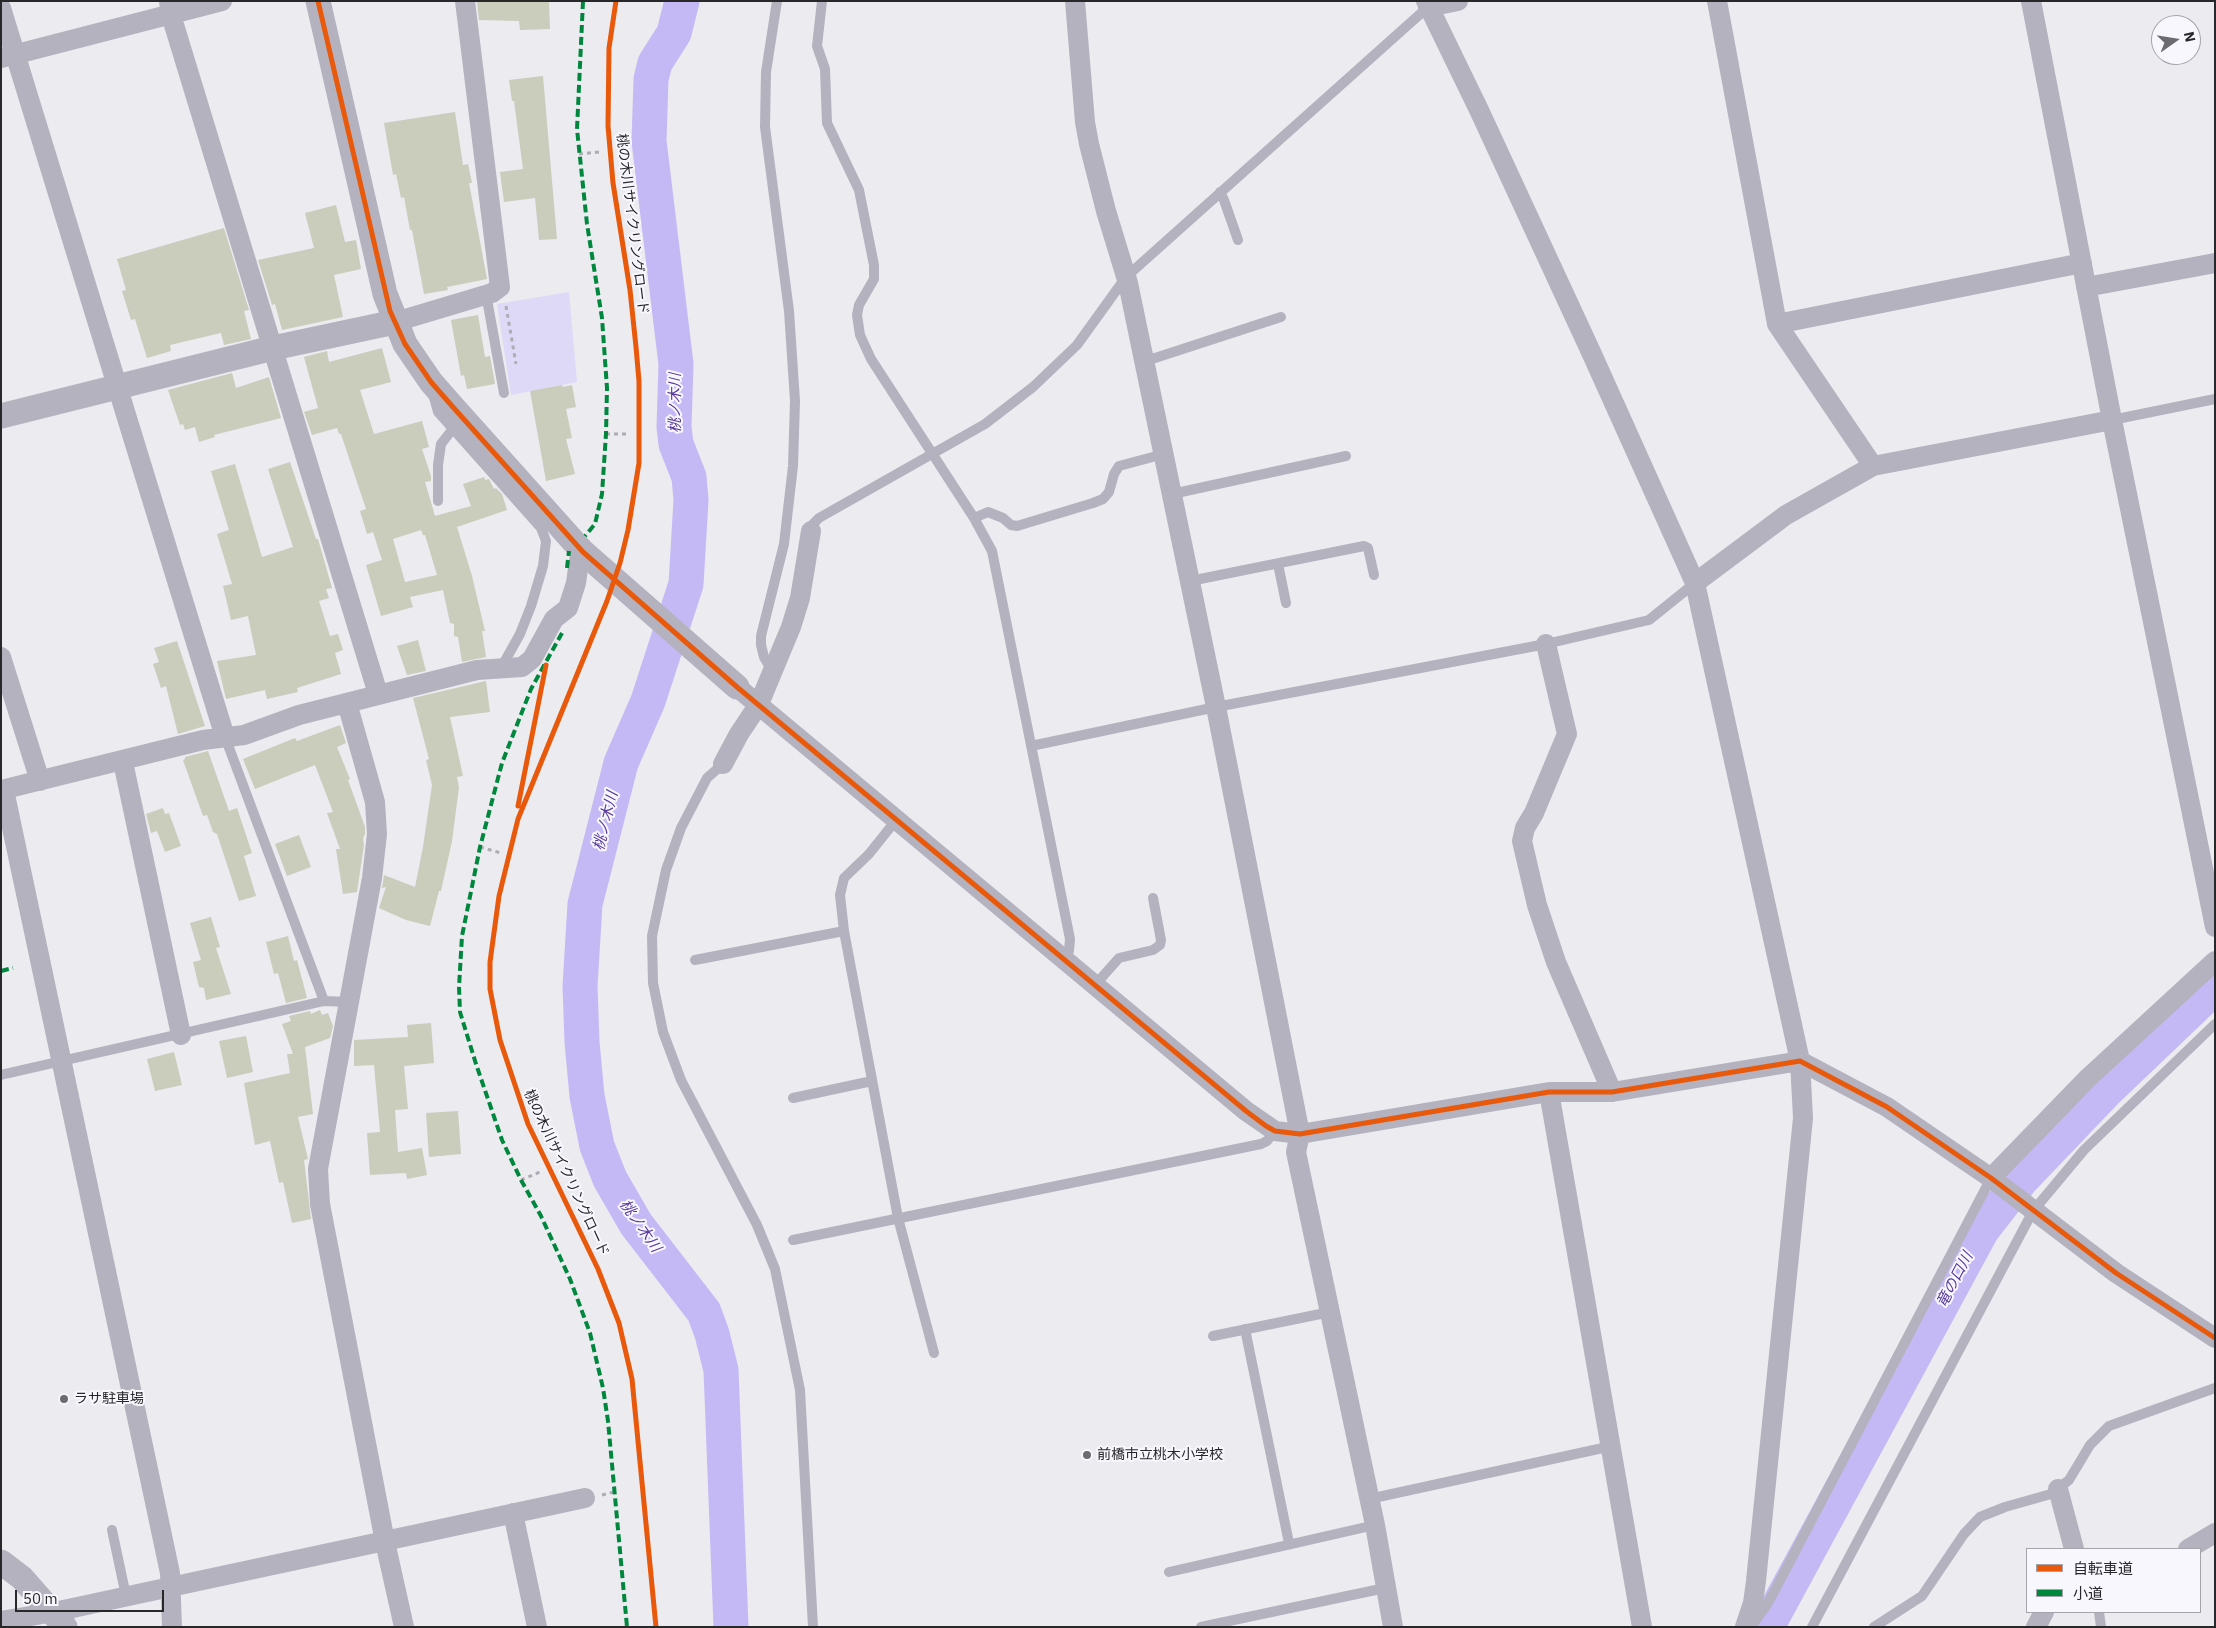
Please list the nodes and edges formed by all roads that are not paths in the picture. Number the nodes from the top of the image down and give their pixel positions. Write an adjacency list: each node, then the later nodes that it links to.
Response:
1 (222, 1): 12 (street)
2 (318, 1): 22 (street)
3 (465, 1): 20 (street)
4 (777, 1): 50 (lane)
5 (822, 1): 34 (lane)
6 (1075, 1): 18 (street)
7 (1458, 1): 10 (street)
8 (1717, 1): 23 (street)
9 (2031, 1): 16 (street)
10 (1427, 4): 14 (lane); 45 (street)
11 (1, 8): 13 (street)
12 (170, 8): 13 (street); 24 (street)
13 (8, 56): 27 (street)
14 (1220, 192): 15 (lane); 18 (lane)
15 (1238, 240)
16 (2082, 263): 19 (street); 23 (street)
17 (2215, 263): 19 (street)
18 (1126, 277): 25 (street); 34 (lane)
19 (2086, 287): 31 (street)
20 (492, 292): 22 (street); 28 (lane)
21 (1281, 316): 25 (lane)
22 (395, 322): 24 (street); 26 (street)
23 (1777, 324): 36 (street)
24 (274, 348): 27 (street); 52 (street)
25 (1144, 360): 33 (street)
26 (431, 382): 32 (lane); 41 (street)
27 (117, 388): 30 (street); 56 (street)
28 (504, 392)
29 (2215, 399): 31 (lane)
30 (1, 416)
31 (2112, 420): 36 (street); 64 (street)
32 (452, 430): 38 (lane); 49 (lane)
33 (1164, 454): 37 (street); 39 (lane)
34 (932, 456): 39 (lane); 40 (lane)
35 (1346, 456): 37 (lane)
36 (1873, 466): 45 (street)
37 (1172, 494): 44 (street)
38 (438, 501)
39 (974, 518): 57 (lane)
40 (811, 531): 50 (street)
41 (588, 556): 49 (street); 51 (street)
42 (1278, 564): 43 (lane); 44 (lane); 46 (lane)
43 (1374, 575)
44 (1190, 582): 55 (street)
45 (1695, 583): 47 (lane); 74 (street)
46 (1286, 603)
47 (1546, 644): 55 (lane); 79 (street)
48 (1, 657): 60 (street)
49 (501, 668): 52 (street)
50 (772, 671): 54 (street)
51 (737, 687): 54 (street)
52 (378, 694): 53 (street)
53 (347, 703): 56 (street); 71 (street)
54 (759, 704): 59 (street); 62 (street)
55 (1216, 707): 57 (lane); 82 (street)
56 (225, 737): 58 (street); 70 (lane)
57 (1031, 746): 66 (lane)
58 (122, 762): 60 (street); 73 (street)
59 (723, 764): 117 (lane)
60 (40, 781): 61 (street)
61 (2, 790): 75 (street)
62 (898, 819): 65 (lane); 66 (street)
63 (1153, 898): 69 (lane)
64 (2215, 926)
65 (844, 931): 67 (lane); 77 (lane)
66 (1064, 959): 69 (street)
67 (695, 960)
68 (2215, 961): 83 (street)
69 (1095, 985): 81 (street)
70 (324, 1001): 71 (lane); 73 (lane)
71 (349, 1002): 101 (street)
72 (2215, 1024): 84 (lane)
73 (181, 1035): 75 (lane)
74 (1800, 1061): 79 (street); 83 (street); 121 (street)
75 (63, 1062): 76 (lane); 107 (street)
76 (1, 1075)
77 (872, 1081): 80 (lane); 85 (lane)
78 (1549, 1092): 79 (street); 82 (street); 93 (street)
79 (1612, 1092)
80 (793, 1098)
81 (1275, 1131): 82 (street); 85 (lane)
82 (1300, 1134): 87 (street)
83 (1992, 1178): 84 (street); 122 (lane)
84 (2033, 1211): 90 (street); 123 (lane)
85 (898, 1218): 86 (lane); 91 (lane)
86 (792, 1240)
87 (1330, 1312): 88 (lane); 96 (street)
88 (1245, 1329): 89 (lane); 102 (lane)
89 (1213, 1336)
90 (2215, 1338)
91 (934, 1354)
92 (2215, 1388): 94 (lane)
93 (1612, 1446): 96 (lane); 120 (street)
94 (2058, 1489): 103 (street); 124 (lane)
95 (584, 1498): 97 (street)
96 (1369, 1499): 98 (street)
97 (513, 1513): 101 (street); 116 (street)
98 (1374, 1525): 102 (lane); 108 (street)
99 (112, 1530): 109 (lane)
100 (2215, 1533): 104 (street)
101 (385, 1542): 107 (street); 115 (street)
102 (1289, 1543): 106 (lane)
103 (2074, 1548)
104 (2190, 1548)
105 (1, 1562): 112 (street)
106 (1168, 1572)
107 (172, 1586): 109 (street); 114 (street)
108 (1385, 1588): 118 (lane); 119 (street)
109 (126, 1596): 112 (street)
110 (2043, 1613): 125 (street)
111 (2099, 1613): 126 (lane)
112 (59, 1619): 113 (street)
113 (1, 1621)
114 (172, 1627)
115 (404, 1627)
116 (538, 1627)
117 (813, 1627)
118 (1201, 1627)
119 (1393, 1627)
120 (1642, 1627)
121 (1745, 1627)
122 (1750, 1627)
123 (1812, 1627)
124 (1874, 1627)
125 (2036, 1627)
126 (2101, 1627)

